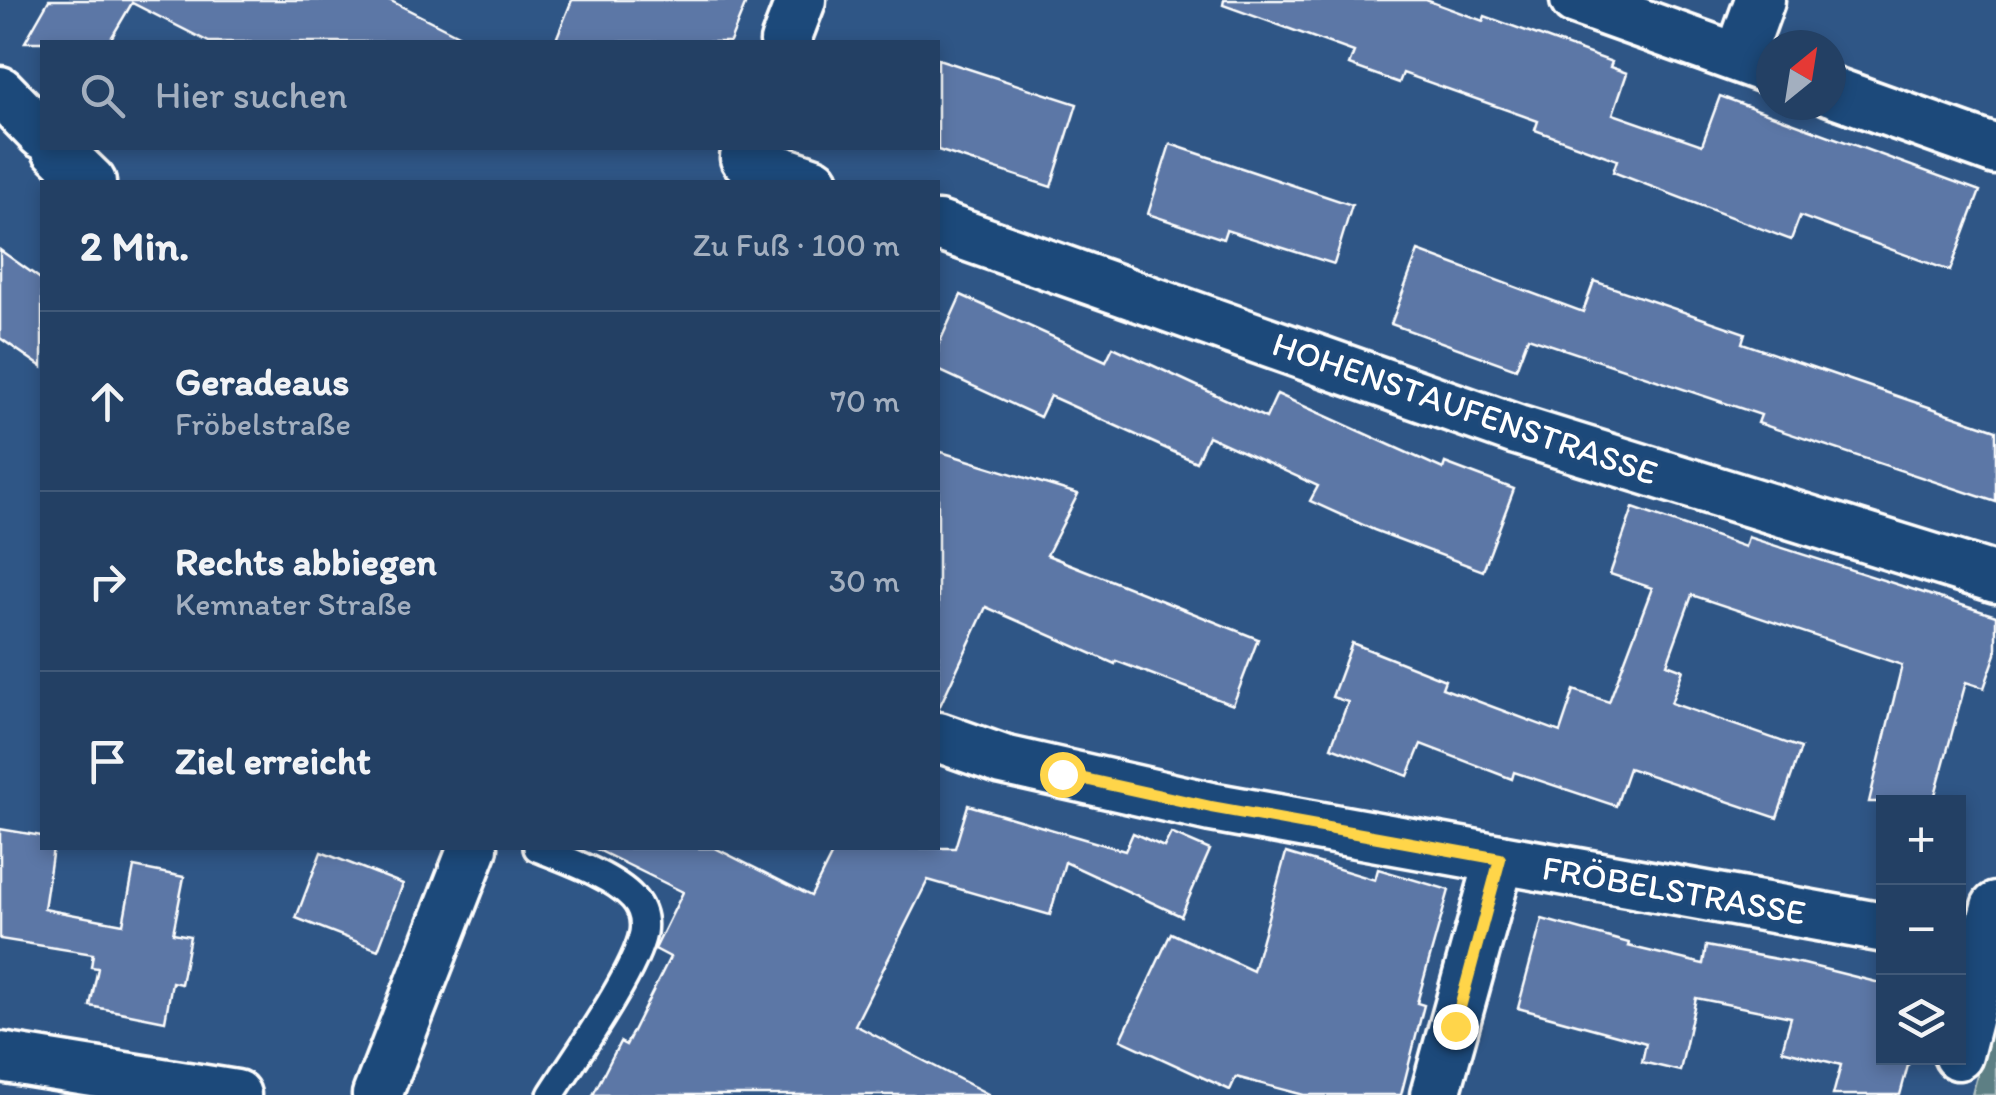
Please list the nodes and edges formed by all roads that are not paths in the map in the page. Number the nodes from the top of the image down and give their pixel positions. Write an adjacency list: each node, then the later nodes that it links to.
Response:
1 (801, 0): 4 (street)
2 (1576, 0): 5 (street)
3 (1760, 0): 5 (street)
4 (786, 40)
5 (1755, 64)
6 (0, 91): 8 (street)
7 (1846, 96): 10 (street)
8 (40, 132)
9 (58, 150): 12 (street)
10 (1996, 150)
11 (743, 163): 13 (street)
12 (89, 180)
13 (807, 180)
14 (940, 227): 15 (street, HOHENSTAUFENSTRASSE)
15 (1996, 578)
16 (940, 739): 19 (street, FRÖBELSTRASSE)
17 (472, 850): 26 (street)
18 (541, 850): 27 (lane)
19 (1500, 859): 20 (street, FRÖBELSTRASSE); 28 (street)
20 (1876, 927)
21 (1980, 932): 22 (street)
22 (1966, 1011)
23 (0, 1057): 25 (street)
24 (1956, 1065): 29 (street)
25 (236, 1095)
26 (378, 1095)
27 (551, 1095)
28 (1435, 1095)
29 (1948, 1095)

